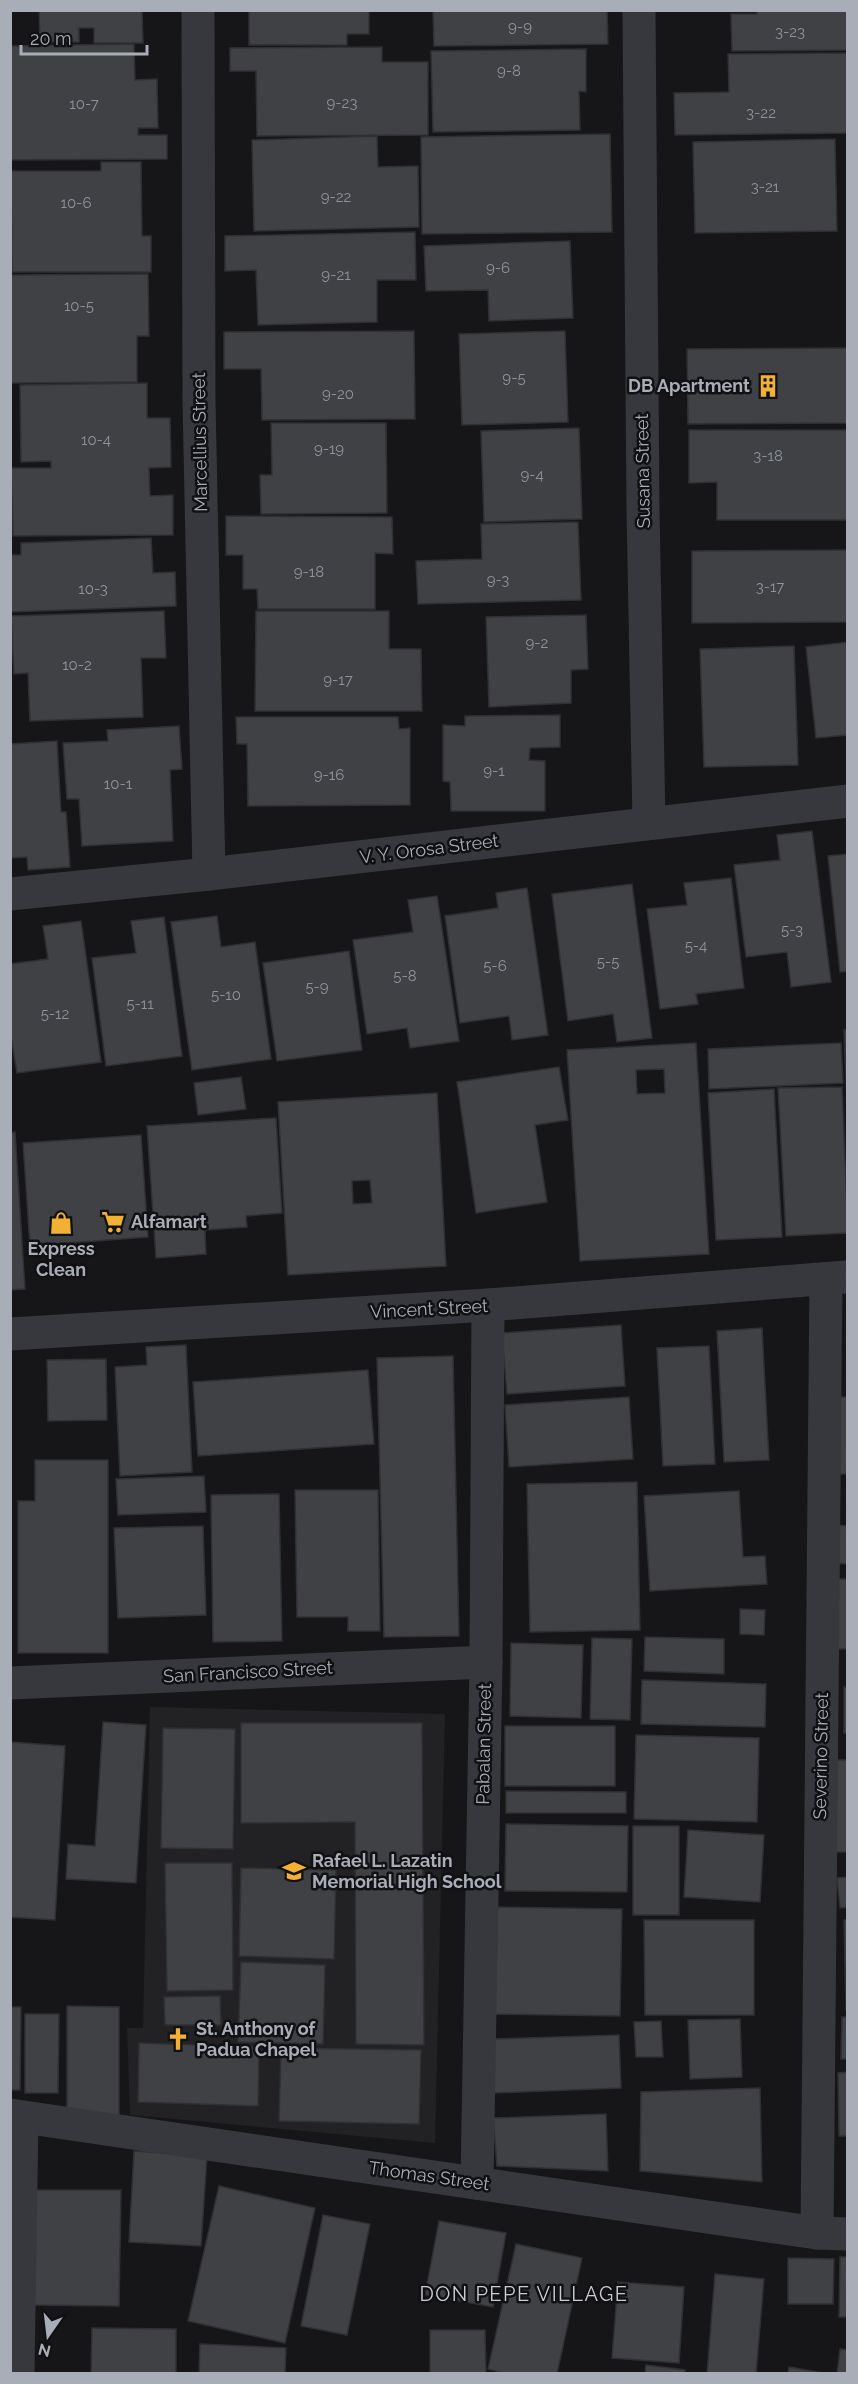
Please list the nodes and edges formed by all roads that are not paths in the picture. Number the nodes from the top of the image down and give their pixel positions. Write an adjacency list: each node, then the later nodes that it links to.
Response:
1 (198, 10): 5 (street, Marcellius Street)
2 (639, 10): 4 (street, Susana Street)
3 (848, 801): 4 (street, V. Y. Orosa Street)
4 (649, 823): 5 (street, V. Y. Orosa Street)
5 (209, 874): 6 (street, V. Y. Orosa Street)
6 (10, 894)
7 (837, 1278): 8 (street, Vincent Street); 14 (street, Severino Street)
8 (488, 1305): 9 (street, Vincent Street); 10 (street, Pabalan Street)
9 (10, 1334)
10 (486, 1662): 11 (street, San Francisco Street); 13 (street, Pabalan Street)
11 (10, 1683)
12 (16, 2116): 13 (street, Thomas Street); 15 (street)
13 (477, 2183): 14 (street, Thomas Street)
14 (832, 2233)
15 (18, 2373)

